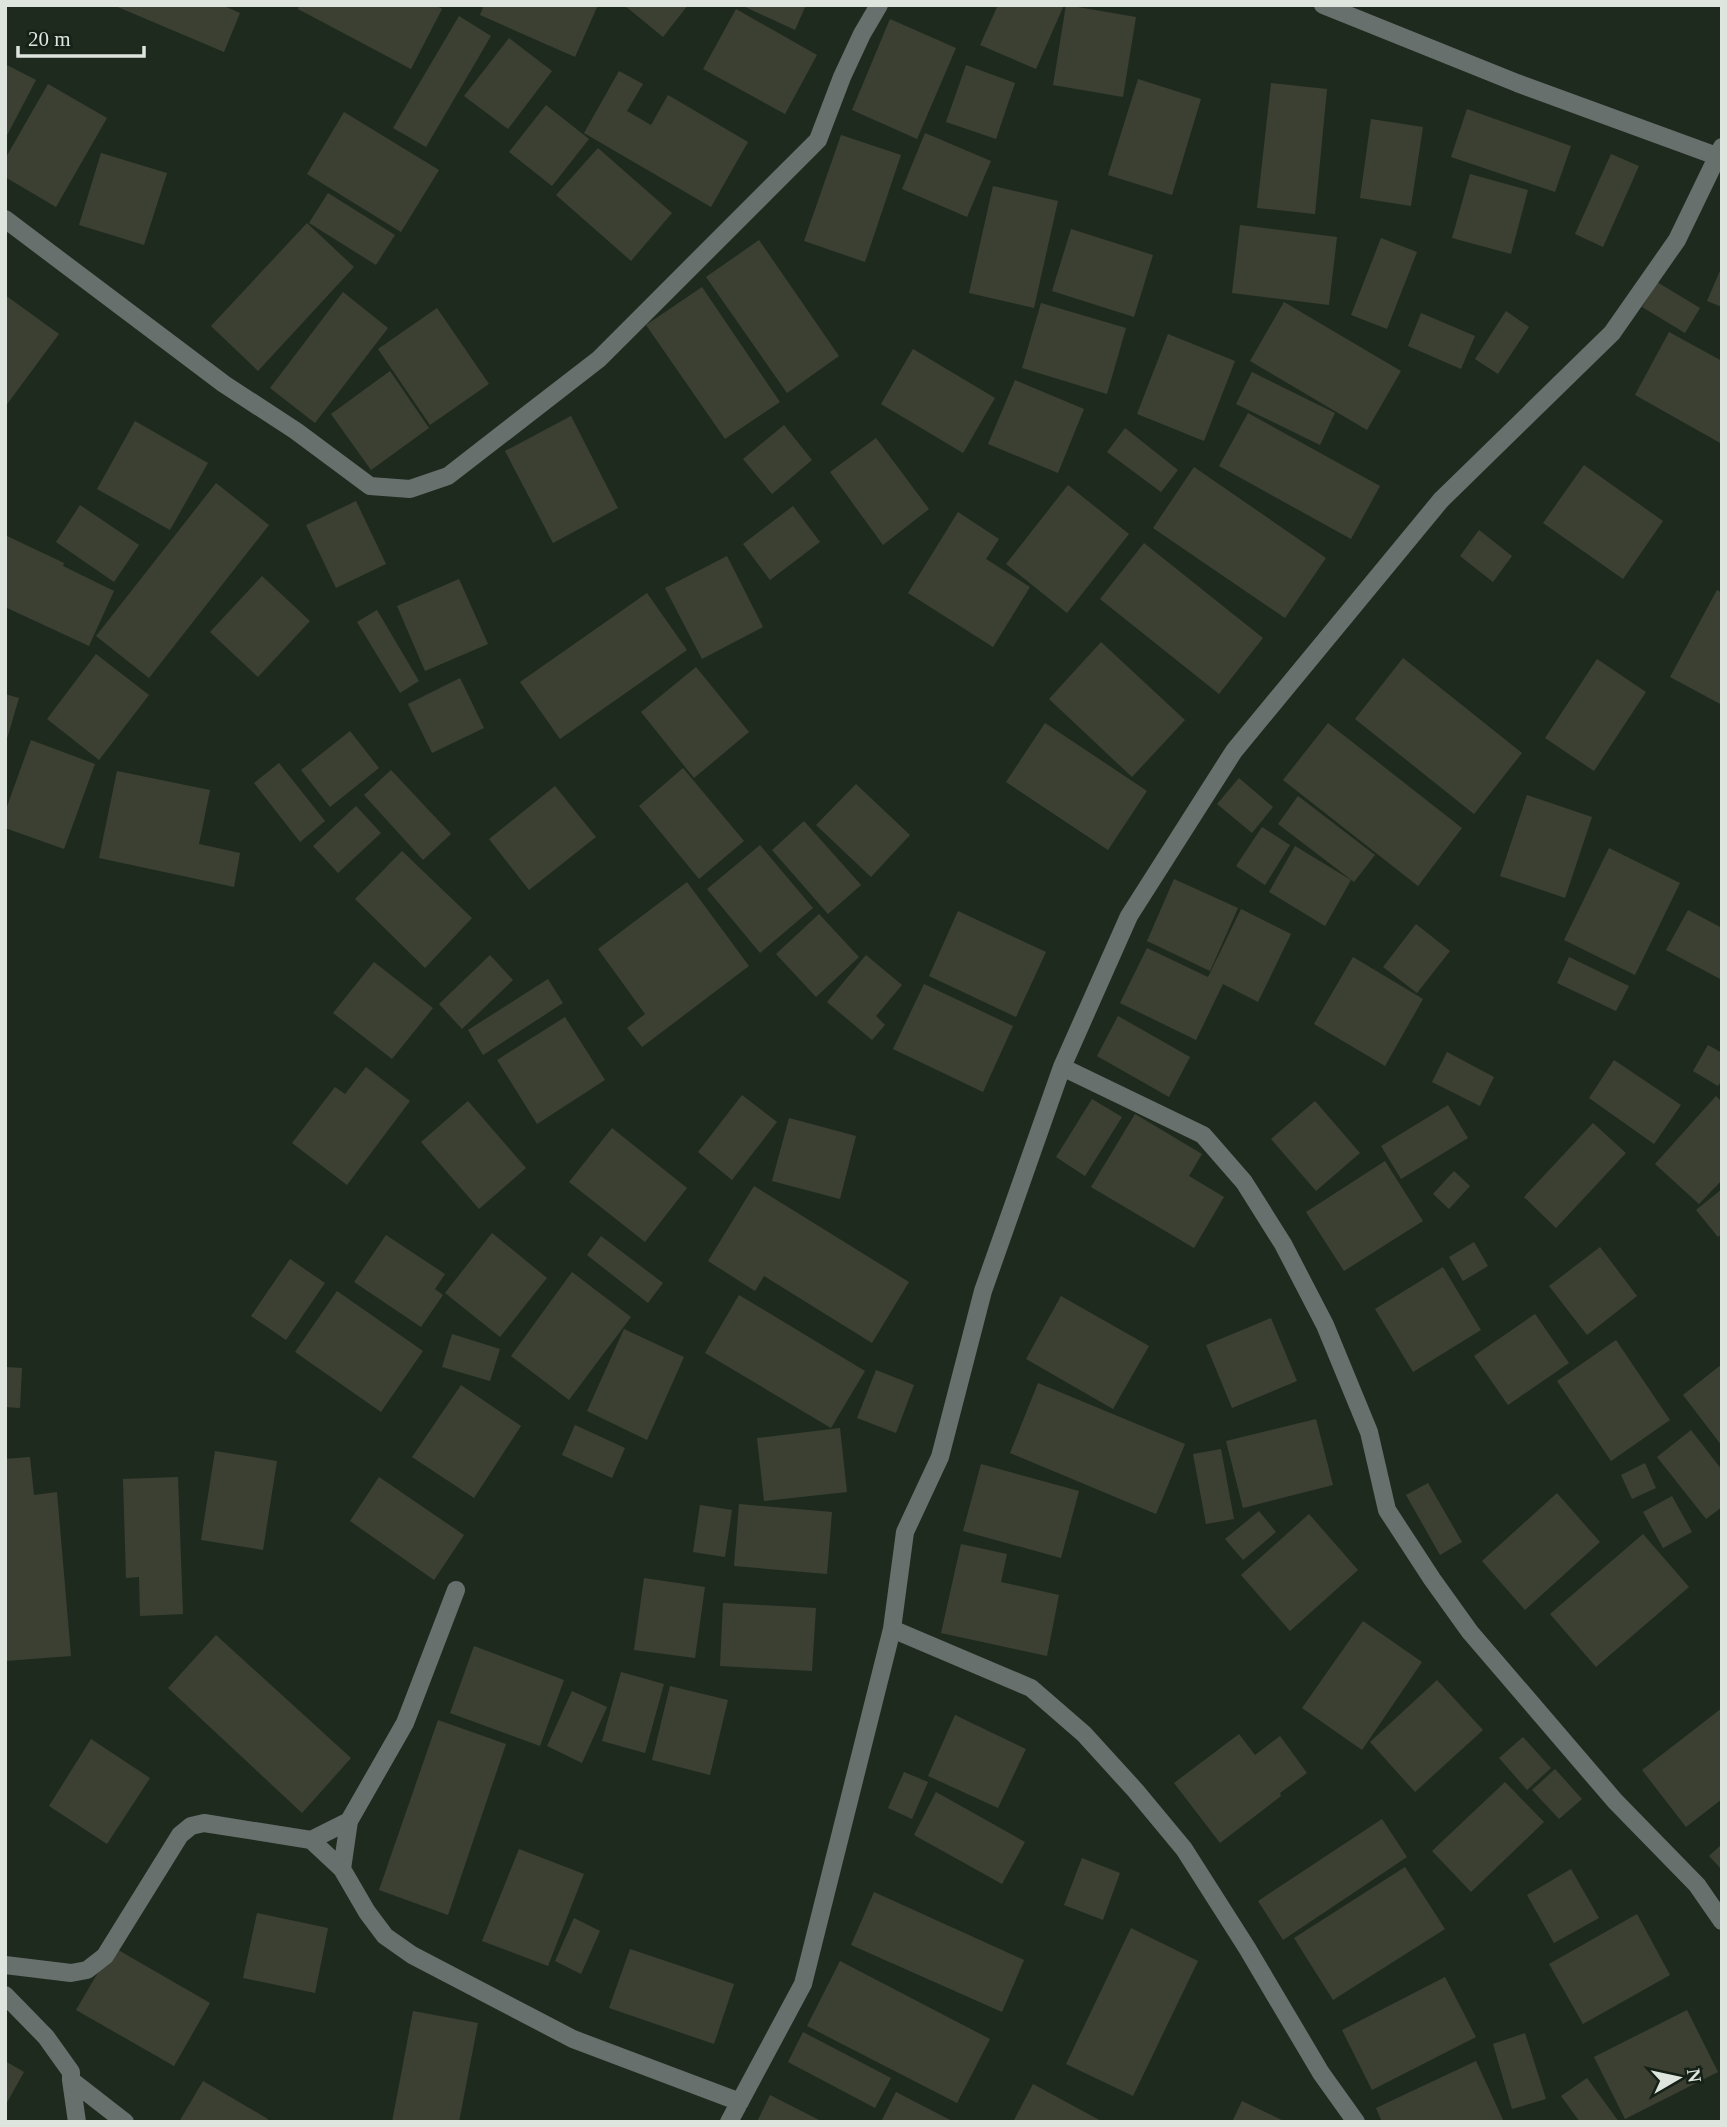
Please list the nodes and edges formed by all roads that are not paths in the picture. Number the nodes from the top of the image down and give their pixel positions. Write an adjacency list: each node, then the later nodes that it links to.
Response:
1 (879, 5): 4 (street)
2 (1323, 5): 3 (street)
3 (1720, 153): 5 (street)
4 (5, 219)
5 (1062, 1067): 7 (street); 11 (street)
6 (456, 1590): 8 (street)
7 (892, 1629): 15 (street); 19 (street)
8 (349, 1821): 9 (street); 10 (street)
9 (311, 1840): 10 (street); 12 (street)
10 (342, 1870): 15 (street)
11 (1722, 1921)
12 (5, 1965)
13 (5, 1995): 14 (street)
14 (71, 2080): 16 (street); 17 (street)
15 (740, 2102): 18 (street)
16 (76, 2122)
17 (125, 2122)
18 (729, 2122)
19 (1356, 2122)

